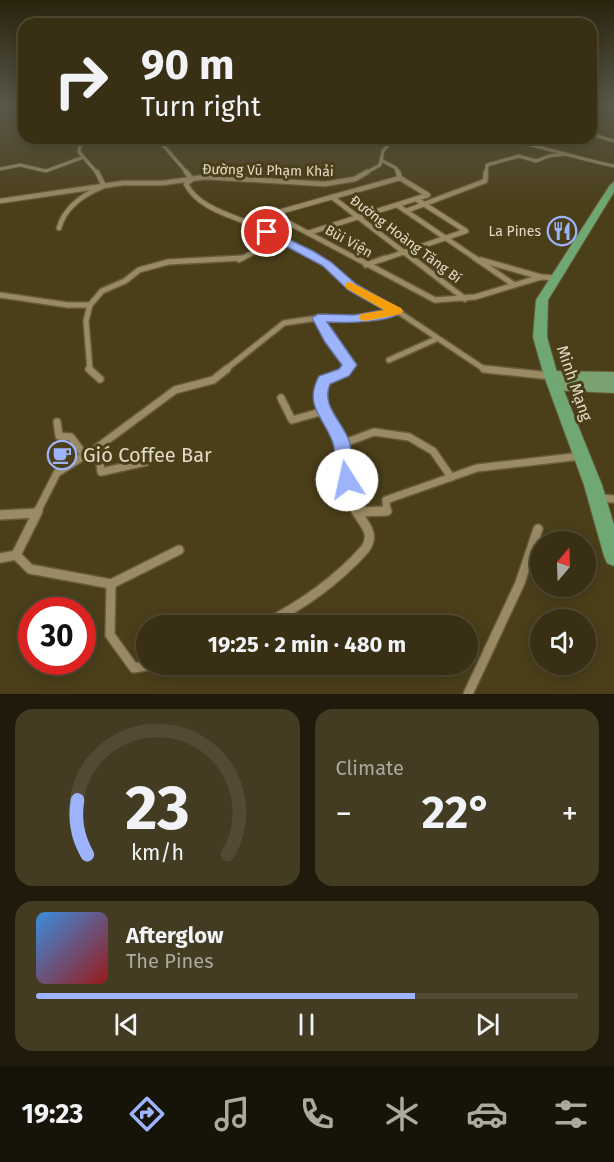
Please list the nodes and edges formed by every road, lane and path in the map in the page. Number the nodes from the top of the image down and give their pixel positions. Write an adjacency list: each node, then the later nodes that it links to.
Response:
1 (83, 144): 6 (street)
2 (161, 144): 11 (street)
3 (389, 144): 7 (street, Đường Vũ Phạm Khải)
4 (531, 144): 5 (street)
5 (565, 154): 8 (street); 18 (street)
6 (81, 158): 9 (street); 12 (street)
7 (381, 160): 10 (street); 11 (street, Đường Vũ Phạm Khải)
8 (614, 166)
9 (0, 169)
10 (400, 178): 14 (street, Bùi Viện); 15 (street)
11 (192, 179): 12 (street, Đường Vũ Phạm Khải); 23 (street)
12 (104, 186): 16 (street, Đường Vũ Phạm Khải); 21 (street)
13 (613, 188): 29 (highway)
14 (332, 197): 20 (street, Đường Hoàng Tăng Bí); 22 (street, Bùi Viện)
15 (416, 199): 17 (street); 18 (street)
16 (0, 201)
17 (397, 205): 19 (street); 20 (street)
18 (425, 205): 19 (street); 24 (street)
19 (406, 211): 24 (street)
20 (358, 217): 22 (street); 25 (street, Đường Hoàng Tăng Bí)
21 (59, 228)
22 (308, 233): 27 (street, Bùi Viện)
23 (281, 238): 33 (street); 34 (street)
24 (445, 238): 25 (street); 26 (street)
25 (404, 252): 27 (street); 32 (street, Đường Hoàng Tăng Bí)
26 (475, 258): 28 (street); 30 (street)
27 (366, 265): 32 (street, Bùi Viện)
28 (541, 277): 29 (street); 30 (street, Bùi Viện)
29 (557, 278): 40 (highway, Minh Mạng)
30 (513, 284): 32 (street, Bùi Viện)
31 (0, 295): 33 (street)
32 (465, 299)
33 (90, 305): 39 (street)
34 (397, 311): 35 (street); 36 (street)
35 (318, 318): 43 (street); 46 (street)
36 (436, 339): 37 (street); 40 (street)
37 (389, 360)
38 (614, 377): 40 (main road)
39 (100, 379)
40 (553, 381): 41 (main road); 48 (highway, Minh Mạng)
41 (614, 387)
42 (281, 398): 43 (street)
43 (324, 411): 45 (street)
44 (57, 422): 47 (street)
45 (342, 444): 50 (street); 52 (street)
46 (99, 447): 47 (street); 49 (street)
47 (85, 456): 53 (street)
48 (582, 456): 50 (street); 51 (highway, Minh Mạng)
49 (146, 462)
50 (451, 477): 52 (street)
51 (605, 498): 58 (highway, Minh Mạng)
52 (357, 512): 61 (street)
53 (37, 513): 54 (street); 57 (street)
54 (0, 515)
55 (538, 528): 63 (street)
56 (179, 550): 60 (street)
57 (16, 555): 59 (street); 60 (street)
58 (614, 556)
59 (0, 558)
60 (111, 584): 62 (street)
61 (284, 615)
62 (136, 668)
63 (468, 694)

